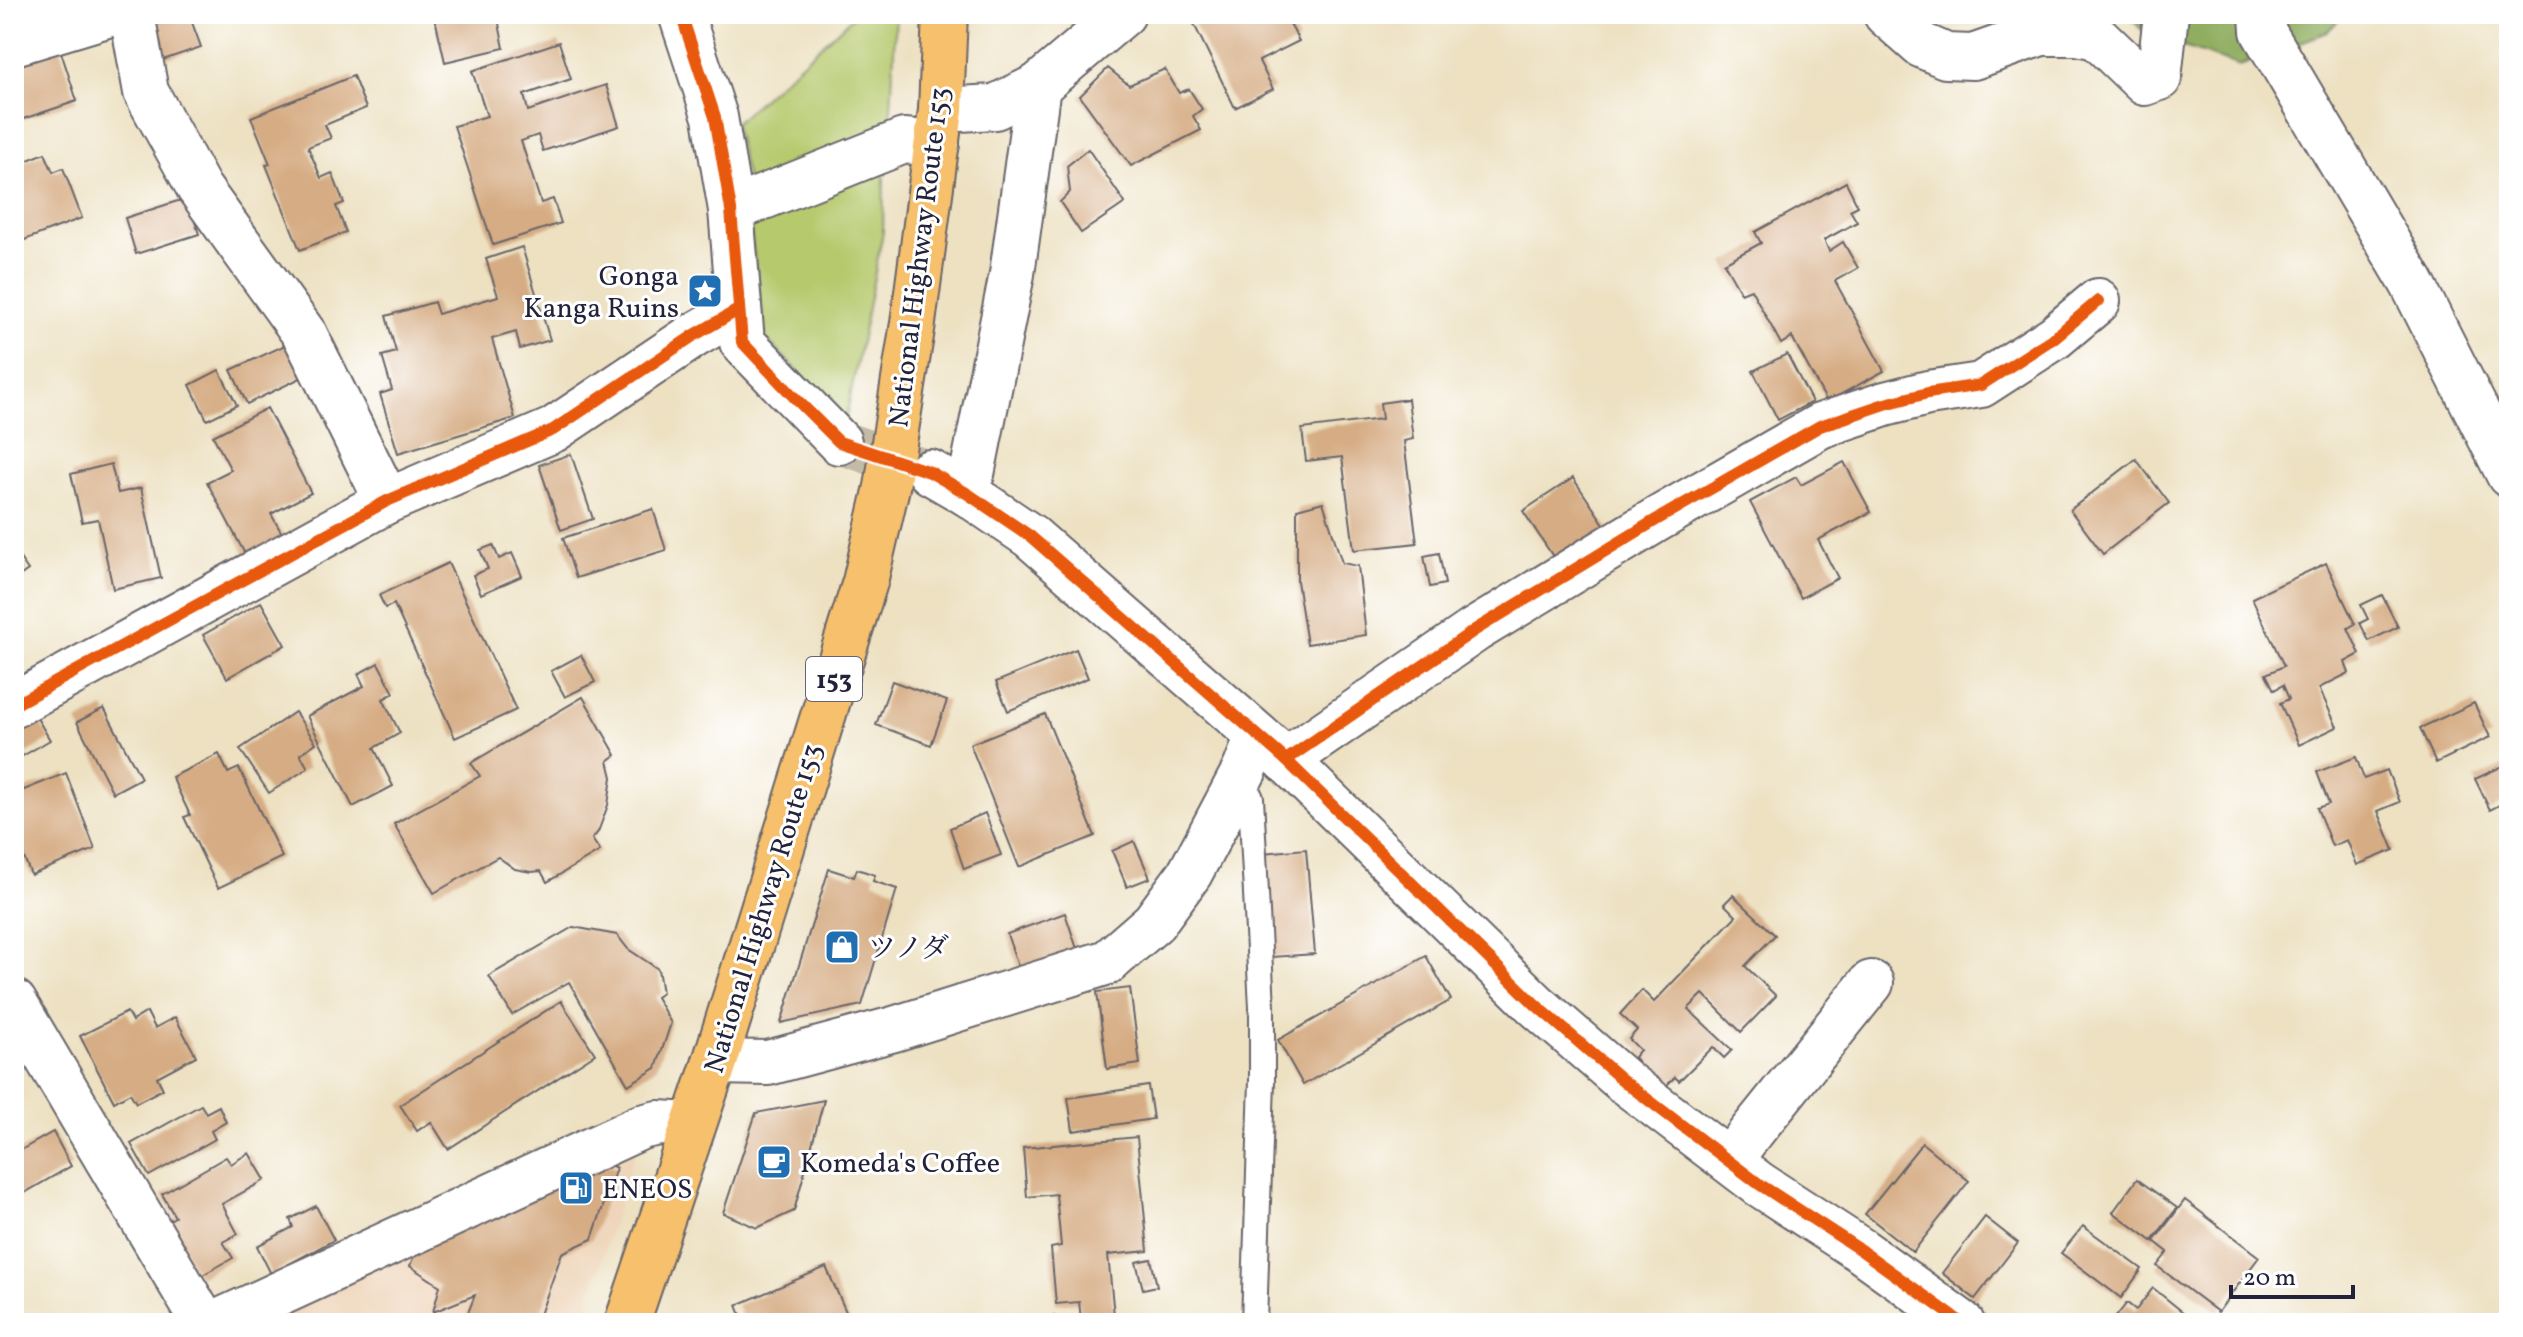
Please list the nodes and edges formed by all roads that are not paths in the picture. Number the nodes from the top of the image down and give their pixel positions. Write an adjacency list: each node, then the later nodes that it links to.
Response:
1 (110, 14): 9 (street)
2 (132, 14): 19 (street)
3 (681, 14): 12 (street)
4 (945, 14): 11 (highway, National Highway Route 153 / 153)
5 (1123, 14): 10 (street)
6 (1886, 14): 7 (street)
7 (2166, 14)
8 (2262, 14): 17 (street)
9 (14, 43)
10 (1038, 86): 11 (street); 18 (street)
11 (939, 127): 12 (street); 25 (highway, National Highway Route 153 / 153)
12 (731, 210): 14 (street)
13 (2098, 301): 21 (street)
14 (738, 310): 15 (street); 19 (street)
15 (839, 442)
16 (930, 472): 18 (street)
17 (2509, 475)
18 (968, 494): 21 (street)
19 (387, 501): 20 (street)
20 (14, 705)
21 (1272, 748): 22 (street); 27 (street)
22 (1240, 779): 25 (street); 31 (lane)
23 (1871, 983): 27 (street)
24 (14, 1002): 28 (street)
25 (715, 1062): 26 (highway, National Highway Route 153 / 153)
26 (693, 1125): 29 (street); 30 (highway, National Highway Route 153 / 153)
27 (1729, 1160): 32 (street)
28 (204, 1323)
29 (216, 1323)
30 (627, 1323)
31 (1254, 1323)
32 (1962, 1323)

